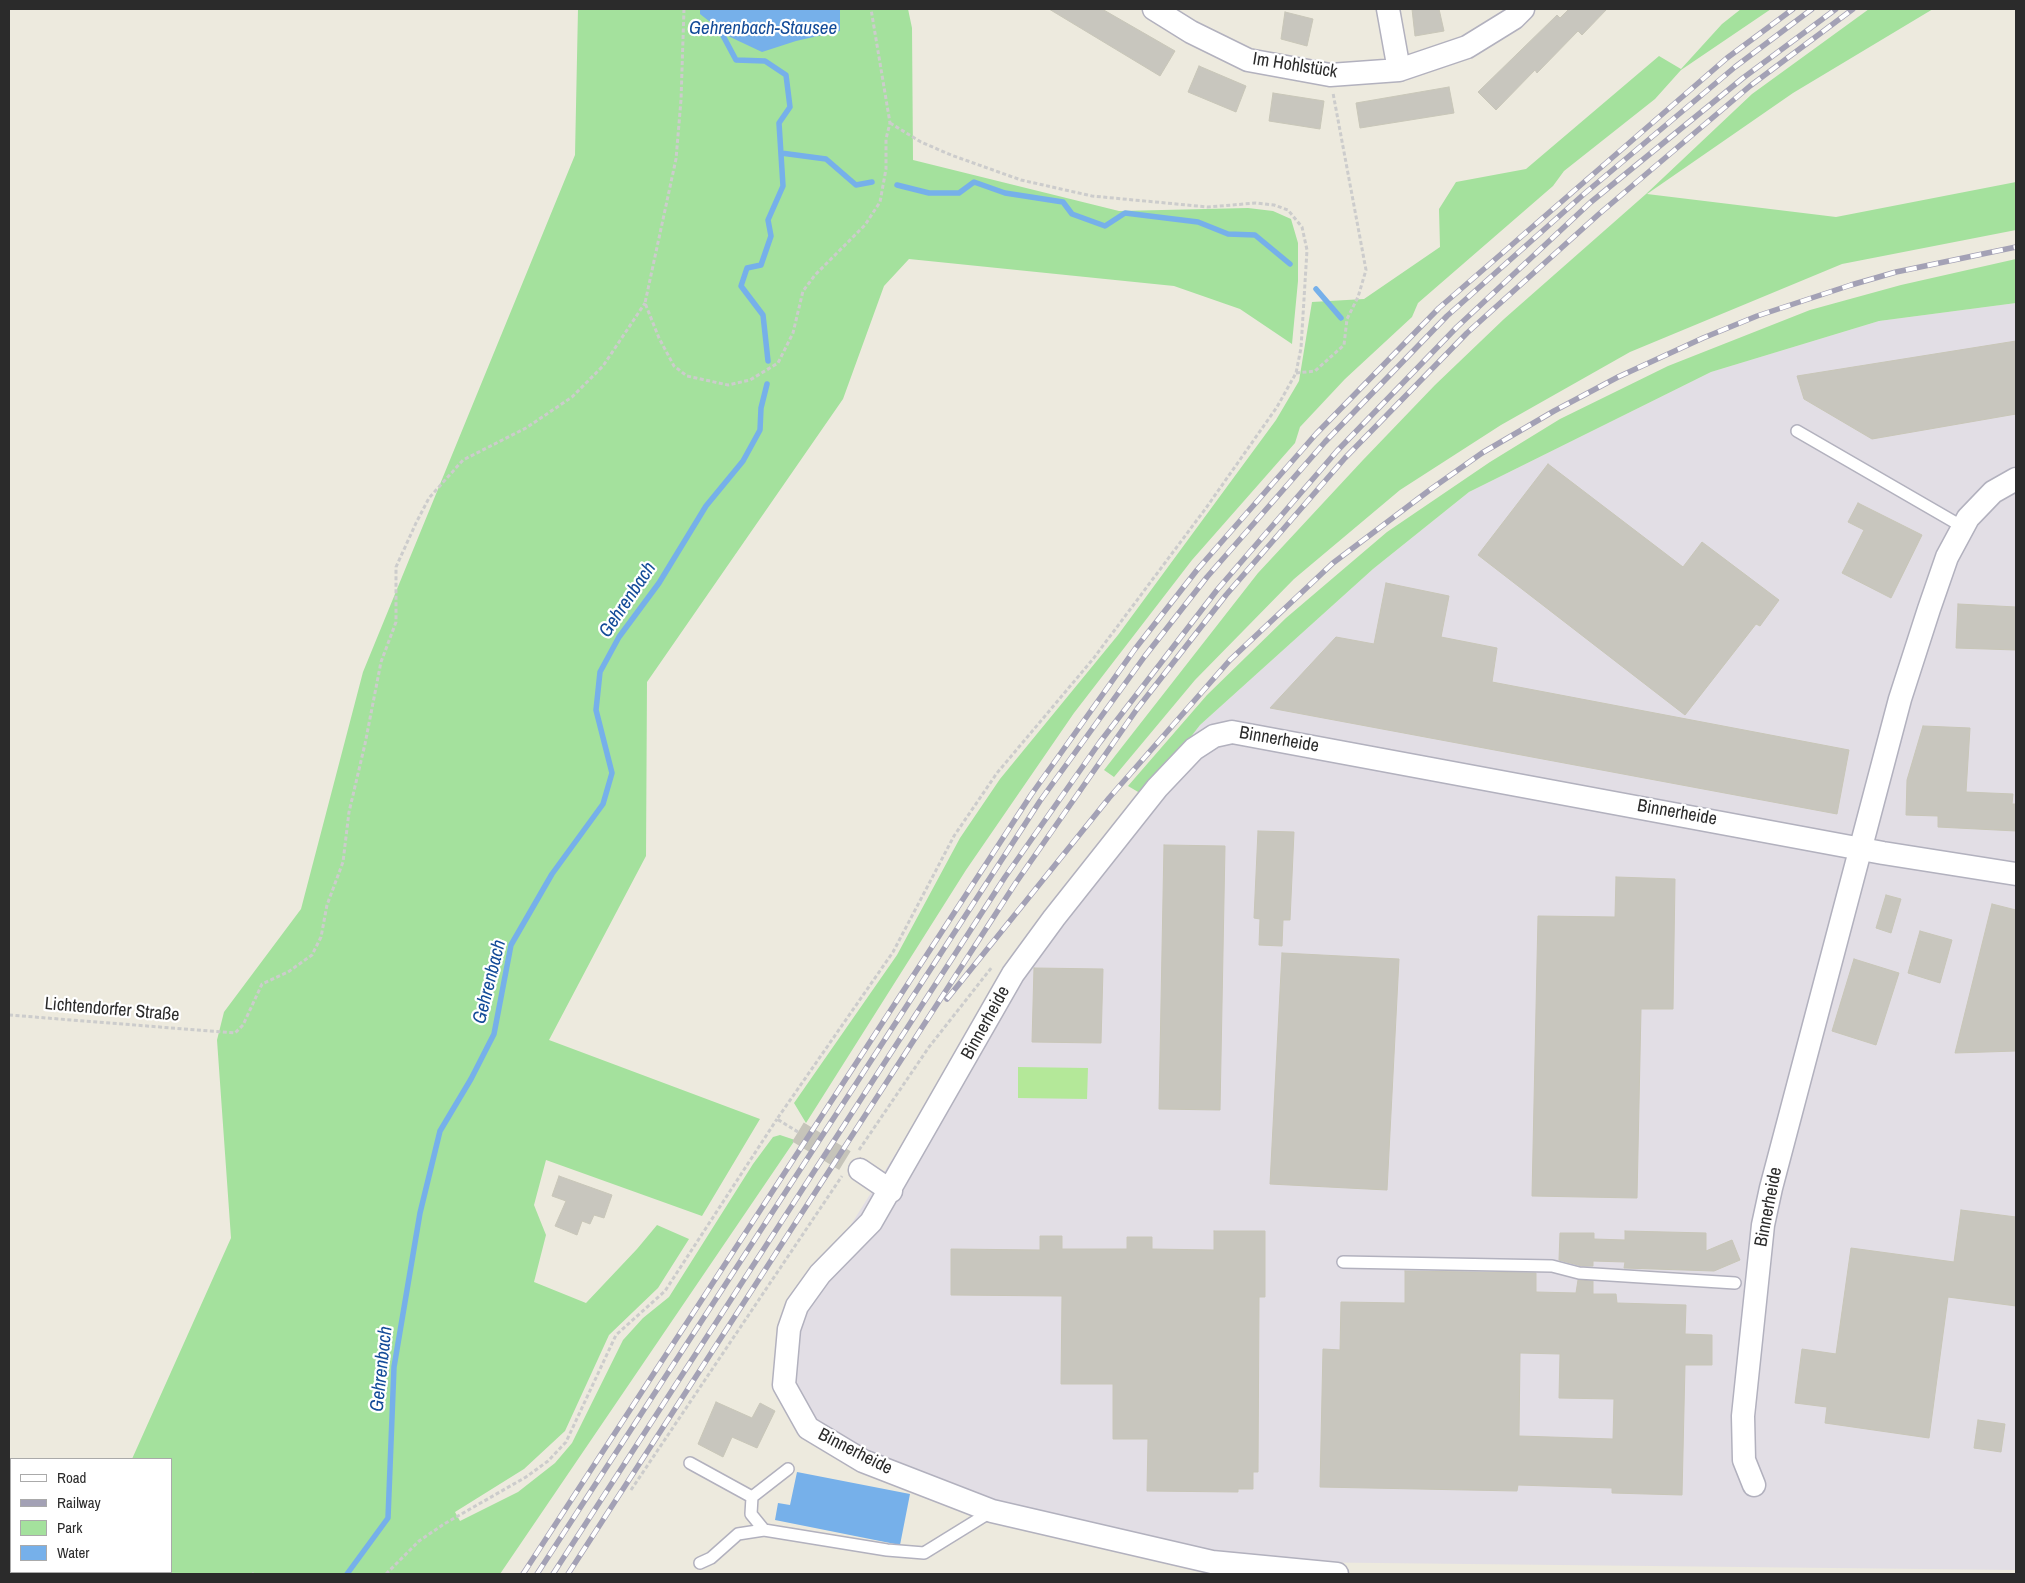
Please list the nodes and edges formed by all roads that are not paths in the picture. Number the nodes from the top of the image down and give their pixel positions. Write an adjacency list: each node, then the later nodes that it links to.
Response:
1 (1154, 9): 4 (street, Im Hohlstück)
2 (1388, 9): 4 (street)
3 (1523, 9): 4 (street, Im Hohlstück)
4 (1398, 70)
5 (1797, 431): 7 (lane)
6 (2016, 479): 7 (street, Binnerheide)
7 (1963, 528): 8 (street, Binnerheide)
8 (1861, 847): 9 (street, Binnerheide); 11 (street, Binnerheide); 16 (street, Binnerheide)
9 (2016, 874)
10 (853, 1166): 11 (street)
11 (891, 1191): 18 (street, Binnerheide)
12 (1343, 1262): 13 (lane)
13 (1735, 1284)
14 (690, 1463): 17 (lane)
15 (788, 1469): 17 (lane)
16 (1754, 1485)
17 (752, 1497): 19 (lane)
18 (992, 1511): 19 (lane); 21 (street, Binnerheide)
19 (764, 1530): 20 (lane)
20 (700, 1562)
21 (1337, 1574)

